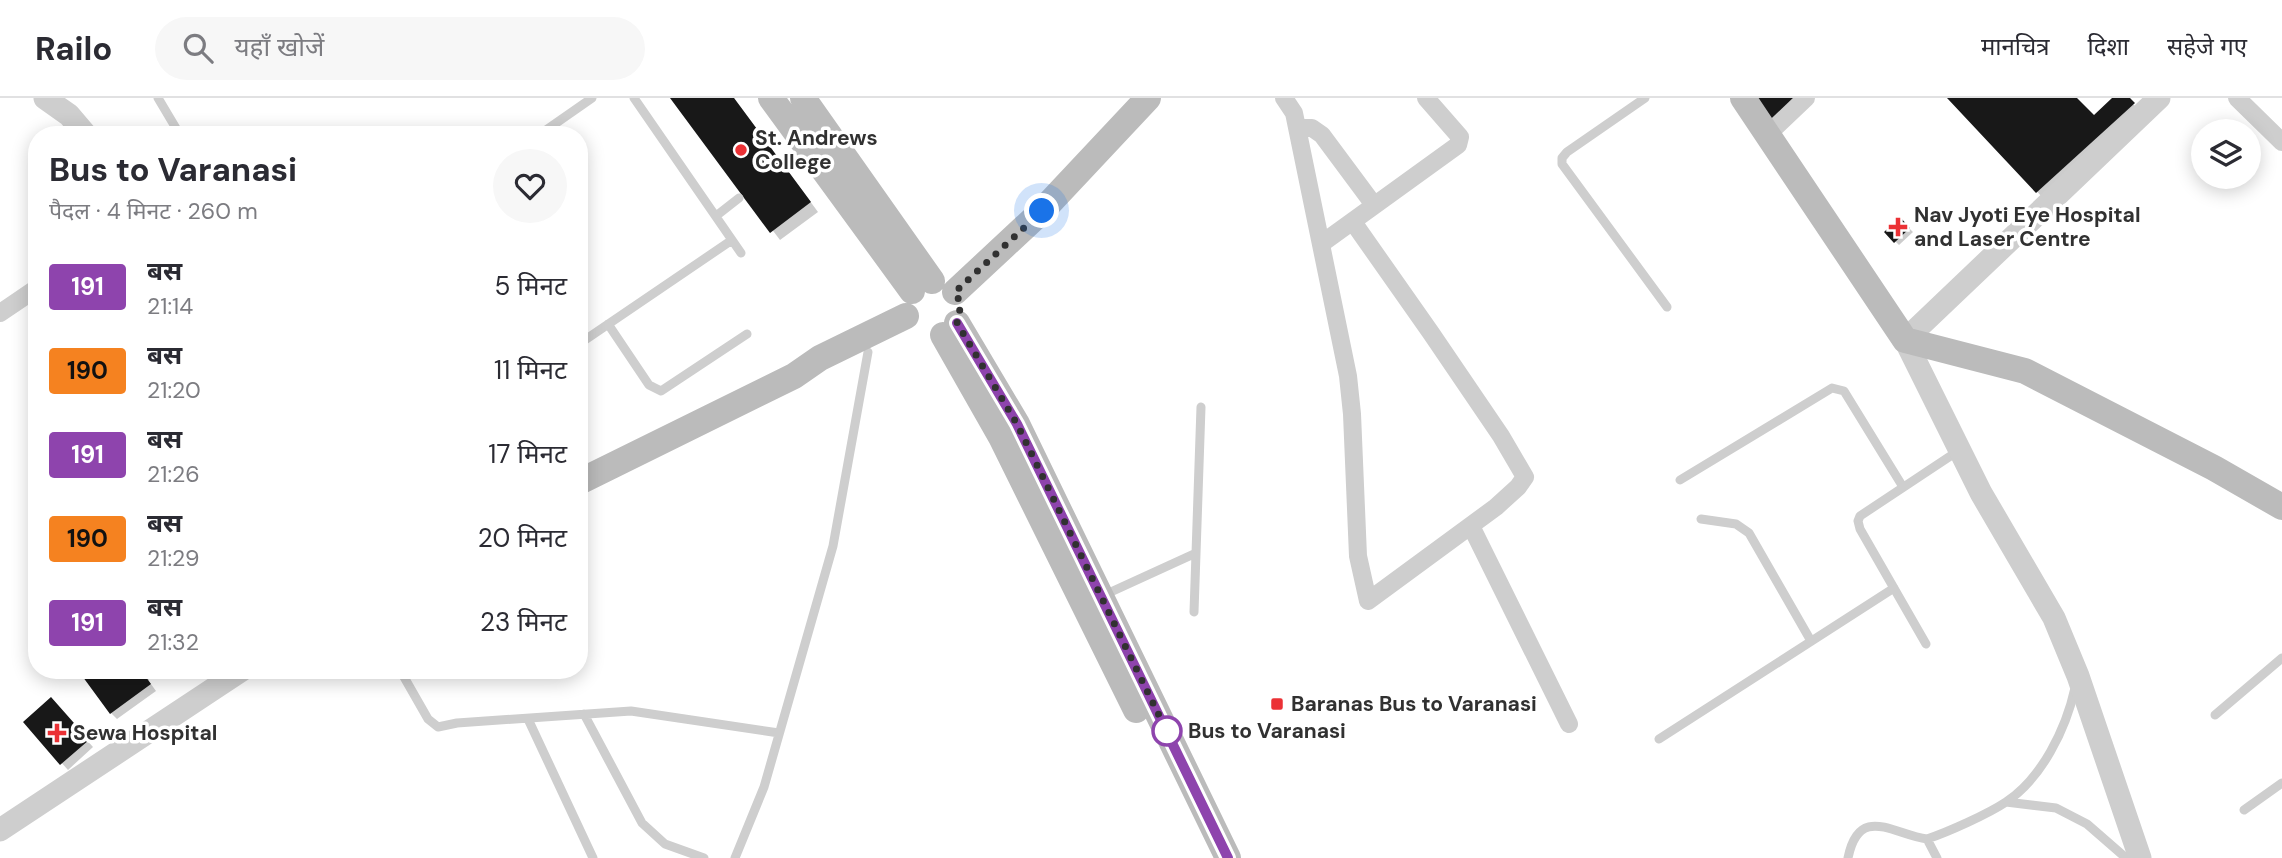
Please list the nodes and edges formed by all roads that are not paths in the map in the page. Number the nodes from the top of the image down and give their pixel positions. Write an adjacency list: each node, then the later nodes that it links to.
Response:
1 (45, 98): 15 (street)
2 (158, 98): 16 (lane)
3 (592, 98): 17 (lane)
4 (634, 98): 23 (lane)
5 (771, 98): 29 (main road)
6 (803, 98): 29 (main road)
7 (1148, 98): 29 (main road)
8 (1426, 98): 22 (street)
9 (1645, 98): 30 (lane)
10 (1743, 98): 19 (main road)
11 (1806, 98): 19 (street)
12 (2159, 98): 36 (street)
13 (2237, 98): 20 (street)
14 (1289, 100): 18 (street)
15 (78, 126)
16 (175, 126)
17 (552, 126)
18 (1297, 128): 22 (street); 26 (street)
19 (1767, 135): 36 (main road)
20 (2282, 142)
21 (739, 198): 23 (lane)
22 (1374, 205): 24 (street)
23 (716, 216): 25 (lane)
24 (1353, 222): 26 (street); 46 (street)
25 (732, 240): 27 (lane); 32 (lane)
26 (1321, 244): 46 (street)
27 (741, 253)
28 (28, 294): 31 (street)
29 (924, 302): 33 (main road); 33 (main road); 37 (main road); 38 (main road)
30 (1667, 307)
31 (0, 313)
32 (608, 324): 34 (lane); 35 (lane)
33 (950, 329): 49 (main road)
34 (747, 334)
35 (588, 338)
36 (1905, 340): 40 (street); 44 (main road)
37 (868, 352): 38 (main road); 61 (lane)
38 (794, 376): 41 (main road)
39 (1200, 407): 47 (lane)
40 (1959, 450): 43 (lane); 54 (street)
41 (588, 478)
42 (1680, 480): 43 (lane)
43 (1903, 488): 48 (lane)
44 (2282, 507)
45 (1702, 519): 51 (lane)
46 (1471, 526): 60 (street)
47 (1196, 553): 49 (lane); 50 (lane)
48 (1894, 588): 51 (lane); 52 (lane)
49 (1093, 600): 71 (main road); 72 (main road)
50 (1194, 612)
51 (1811, 641): 62 (lane)
52 (1926, 644)
53 (2282, 658): 58 (lane)
54 (2078, 676): 64 (lane); 76 (street)
55 (228, 679): 66 (street)
56 (406, 679): 59 (lane)
57 (584, 714): 59 (lane); 61 (lane); 69 (lane)
58 (2215, 715)
59 (528, 719): 68 (lane)
60 (1569, 724)
61 (779, 733): 70 (lane)
62 (1659, 739)
63 (2282, 783): 65 (lane)
64 (2006, 802): 67 (lane); 75 (lane)
65 (2244, 810)
66 (0, 830)
67 (1927, 839): 73 (lane); 74 (lane)
68 (593, 858)
69 (704, 858)
70 (735, 858)
71 (1211, 858)
72 (1228, 858)
73 (1848, 858)
74 (1937, 858)
75 (2126, 858)
76 (2140, 858)

